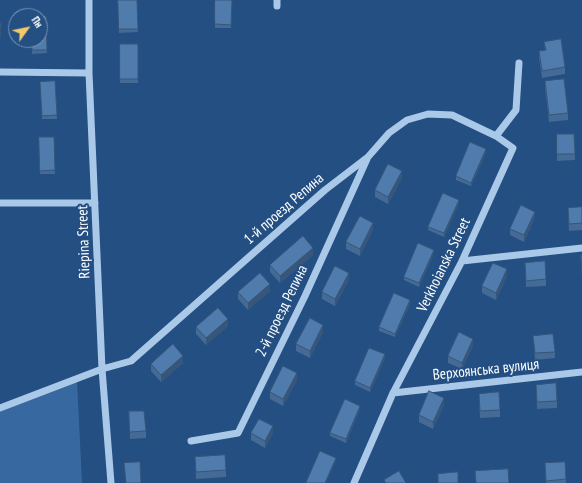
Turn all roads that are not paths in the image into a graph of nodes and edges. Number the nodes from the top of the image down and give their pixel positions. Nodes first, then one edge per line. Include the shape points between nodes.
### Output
1 (89, 0) edge
2 (519, 63) dead end
3 (0, 72) edge
4 (89, 73) junction
5 (496, 136) junction
6 (368, 157) junction
7 (0, 203) edge
8 (95, 203) junction
9 (582, 248) edge
10 (462, 261) junction
11 (102, 369) junction
12 (582, 372) edge
13 (393, 393) junction
14 (0, 408) edge
15 (192, 441) dead end
16 (111, 483) edge
17 (354, 483) edge

1 - 4 street, Riepina Street
2 - 5 street via 516,110
3 - 4 street
4 - 8 street, Riepina Street
5 - 6 street, 1-й проезд Репина via 452,114 428,114 407,120 389,133
5 - 10 street, Verkhoianska Street via 513,148
6 - 11 street, 1-й проезд Репина via 324,190 131,361
6 - 15 street, 2-й проезд Репина via 305,296 238,433
7 - 8 street
8 - 11 street, Riepina Street
9 - 10 street
10 - 13 street, Verkhoianska Street
11 - 14 street, 1-й проезд Репина
11 - 16 street, Riepina Street
12 - 13 street, Верхоянська вулиця
13 - 17 street, Verkhoianska Street

